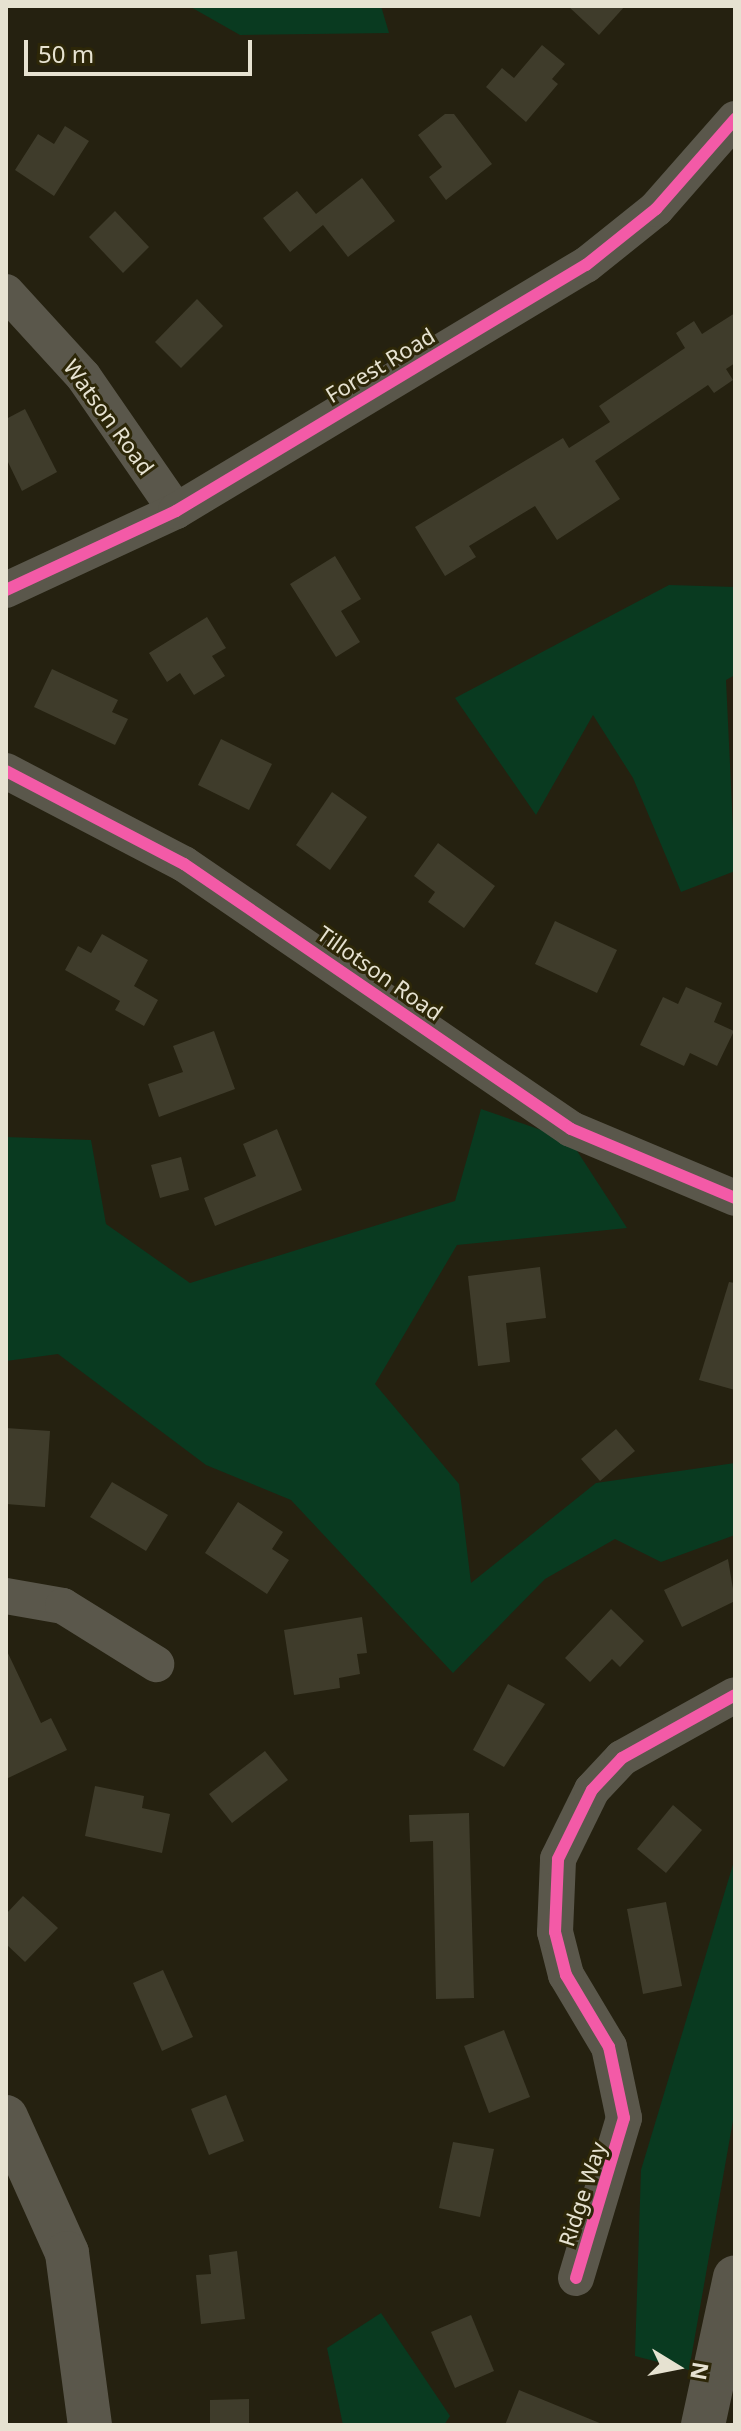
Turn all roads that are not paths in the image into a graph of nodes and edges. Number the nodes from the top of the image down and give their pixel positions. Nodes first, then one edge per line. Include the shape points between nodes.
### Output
1 (735, 119) edge
2 (6, 292) edge
3 (176, 511) junction
4 (6, 590) edge
5 (6, 771) edge
6 (735, 1198) edge
7 (6, 1596) edge
8 (156, 1664) dead end
9 (735, 1695) edge
10 (6, 2117) edge
11 (735, 2277) edge
12 (576, 2278) dead end
13 (90, 2425) edge
14 (703, 2425) edge

1 - 3 street, Forest Road via 656,209 586,265
2 - 3 street, Watson Road via 83,376
3 - 4 street, Forest Road
5 - 6 street, Tillotson Road via 184,864 571,1129
7 - 8 street via 63,1606
9 - 12 street, Ridge Way via 622,1758 592,1790 558,1859 555,1932 566,1975 609,2047 624,2118
10 - 13 street via 67,2253
11 - 14 street

